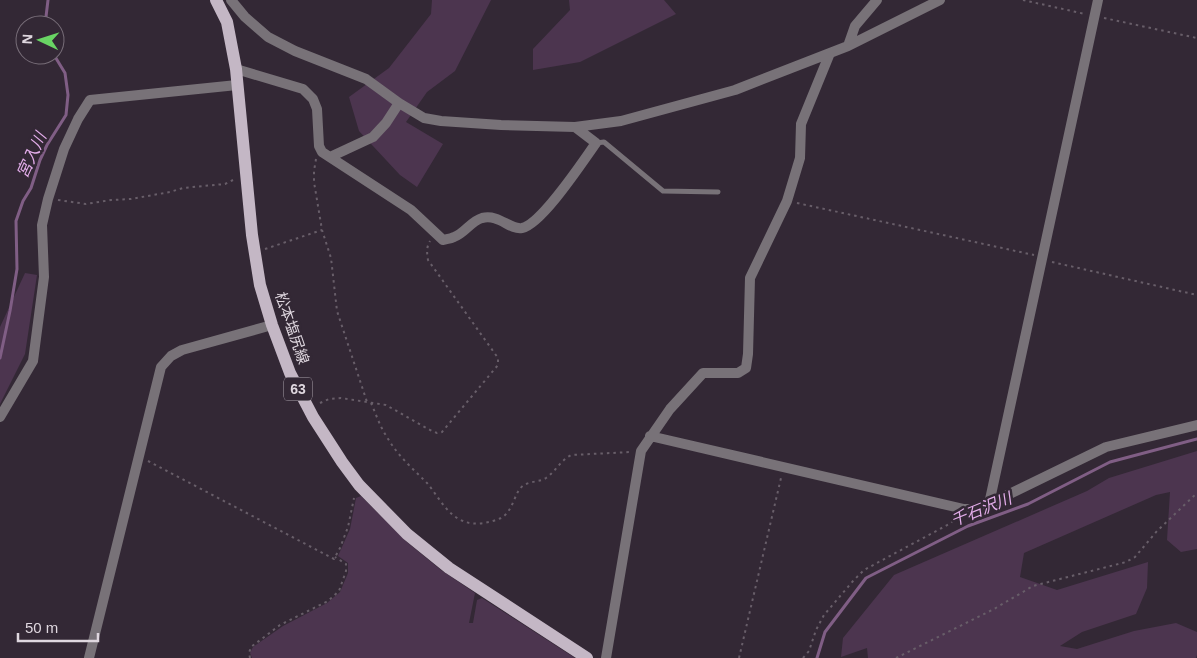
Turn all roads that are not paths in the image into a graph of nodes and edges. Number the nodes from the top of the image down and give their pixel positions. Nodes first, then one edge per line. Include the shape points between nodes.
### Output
1 (216, 0) edge
2 (231, 0) edge
3 (877, 0) edge
4 (940, 0) edge
5 (1098, 0) edge
6 (848, 46) junction
7 (830, 53) junction
8 (236, 70) junction
9 (237, 85) junction
10 (399, 104) junction
11 (575, 127) junction
12 (596, 142) junction
13 (326, 154) junction
14 (718, 192) dead end
15 (272, 325) junction
16 (0, 417) edge
17 (1197, 425) edge
18 (650, 436) junction
19 (989, 504) junction
20 (90, 658) edge
21 (587, 658) edge
22 (606, 658) edge

1 - 8 main road, 松本塩尻線 / 63 via 227,22
2 - 10 street via 268,37 366,79
3 - 6 street via 855,26
4 - 6 street
5 - 19 street
6 - 7 street
7 - 11 street via 735,90 621,121
7 - 18 street via 801,124 800,158 787,201 750,278 746,368 738,372 703,373 670,408
8 - 9 main road, 松本塩尻線 / 63
8 - 13 street via 303,89 317,109 319,146
9 - 15 main road, 松本塩尻線 / 63 via 255,253
9 - 16 street via 90,100 64,149 42,225 44,277 33,360
10 - 11 street via 424,118 441,121
10 - 13 street via 373,137
11 - 12 street
12 - 13 street via 542,214 526,226 513,227 487,217 479,219 455,237 442,240 411,210
12 - 14 lane via 604,142 663,191
15 - 20 street via 182,350 161,367
15 - 21 main road, 松本塩尻線 / 63 via 290,373 313,417 359,485 407,534 449,568
17 - 19 street via 1106,447
18 - 19 street via 964,509
18 - 22 street via 641,451

